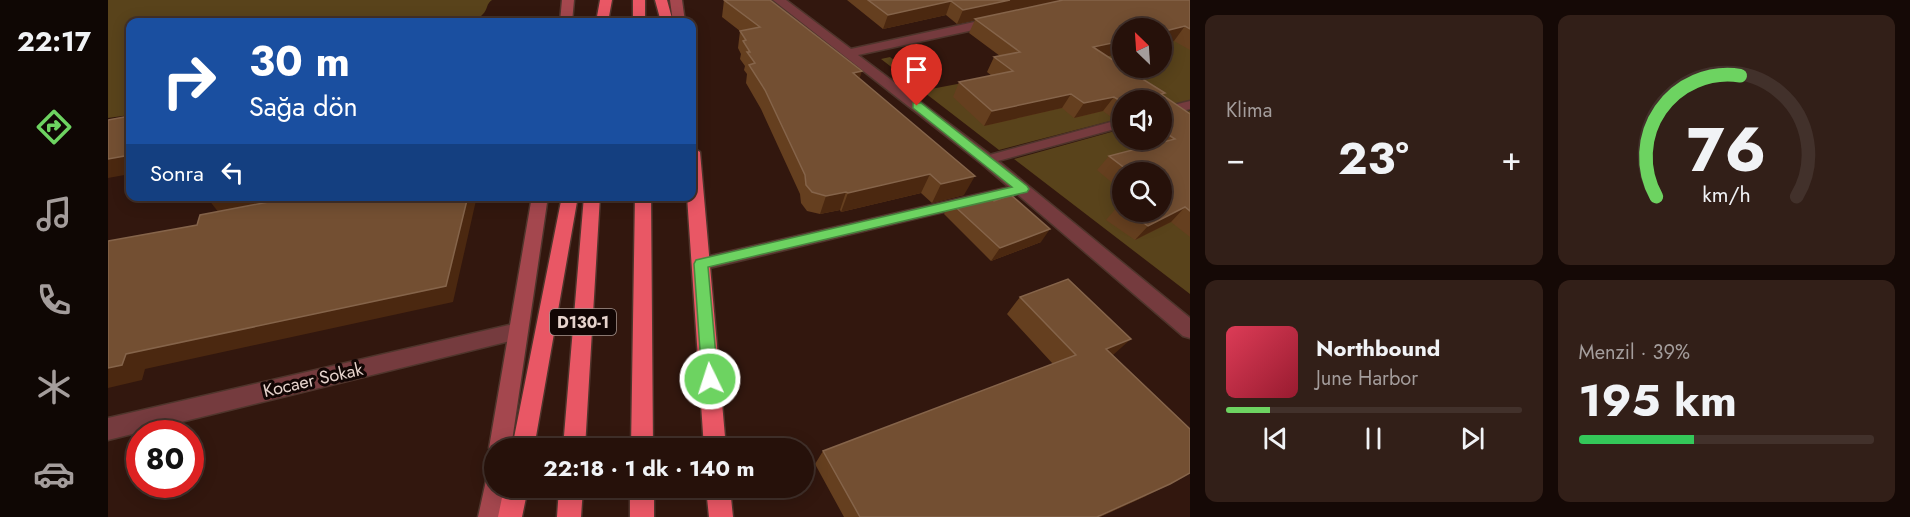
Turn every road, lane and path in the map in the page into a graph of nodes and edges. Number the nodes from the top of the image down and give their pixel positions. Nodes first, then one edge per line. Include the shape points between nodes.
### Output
1 (568, 0) edge
2 (607, 0) edge
3 (639, 0) edge
4 (661, 0) edge
5 (676, 0) edge
6 (778, 0) edge
7 (566, 18) edge
8 (605, 18) edge
9 (639, 18) edge
10 (666, 18) edge
11 (678, 18) edge
12 (1013, 18) edge
13 (849, 53) junction
14 (1190, 105) edge
15 (1172, 109) edge
16 (1112, 126) edge
17 (987, 160) junction
18 (1022, 189) junction
19 (539, 201) edge
20 (569, 201) edge
21 (592, 201) edge
22 (643, 201) edge
23 (696, 201) edge
24 (700, 264) junction
25 (1190, 330) edge
26 (518, 331) junction
27 (108, 429) edge
28 (502, 438) edge
29 (525, 438) edge
30 (575, 438) edge
31 (642, 438) edge
32 (714, 438) edge
33 (493, 498) edge
34 (514, 498) edge
35 (570, 498) edge
36 (642, 498) edge
37 (719, 498) edge
38 (490, 517) edge
39 (510, 517) edge
40 (569, 517) edge
41 (642, 517) edge
42 (721, 517) edge

1 - 7 street
2 - 8 highway
3 - 9 highway
4 - 10 highway
5 - 11 street
6 - 13 street
12 - 13 street
13 - 17 street
14 - 15 lane
16 - 17 lane
17 - 18 street
18 - 24 lane
18 - 25 street
19 - 26 street
20 - 29 highway
21 - 30 highway, D130-1
22 - 31 highway
23 - 24 highway
24 - 32 highway
26 - 27 street, Kocaer Sokak
26 - 28 street
33 - 38 street
34 - 39 highway
35 - 40 highway
36 - 41 highway
37 - 42 highway

